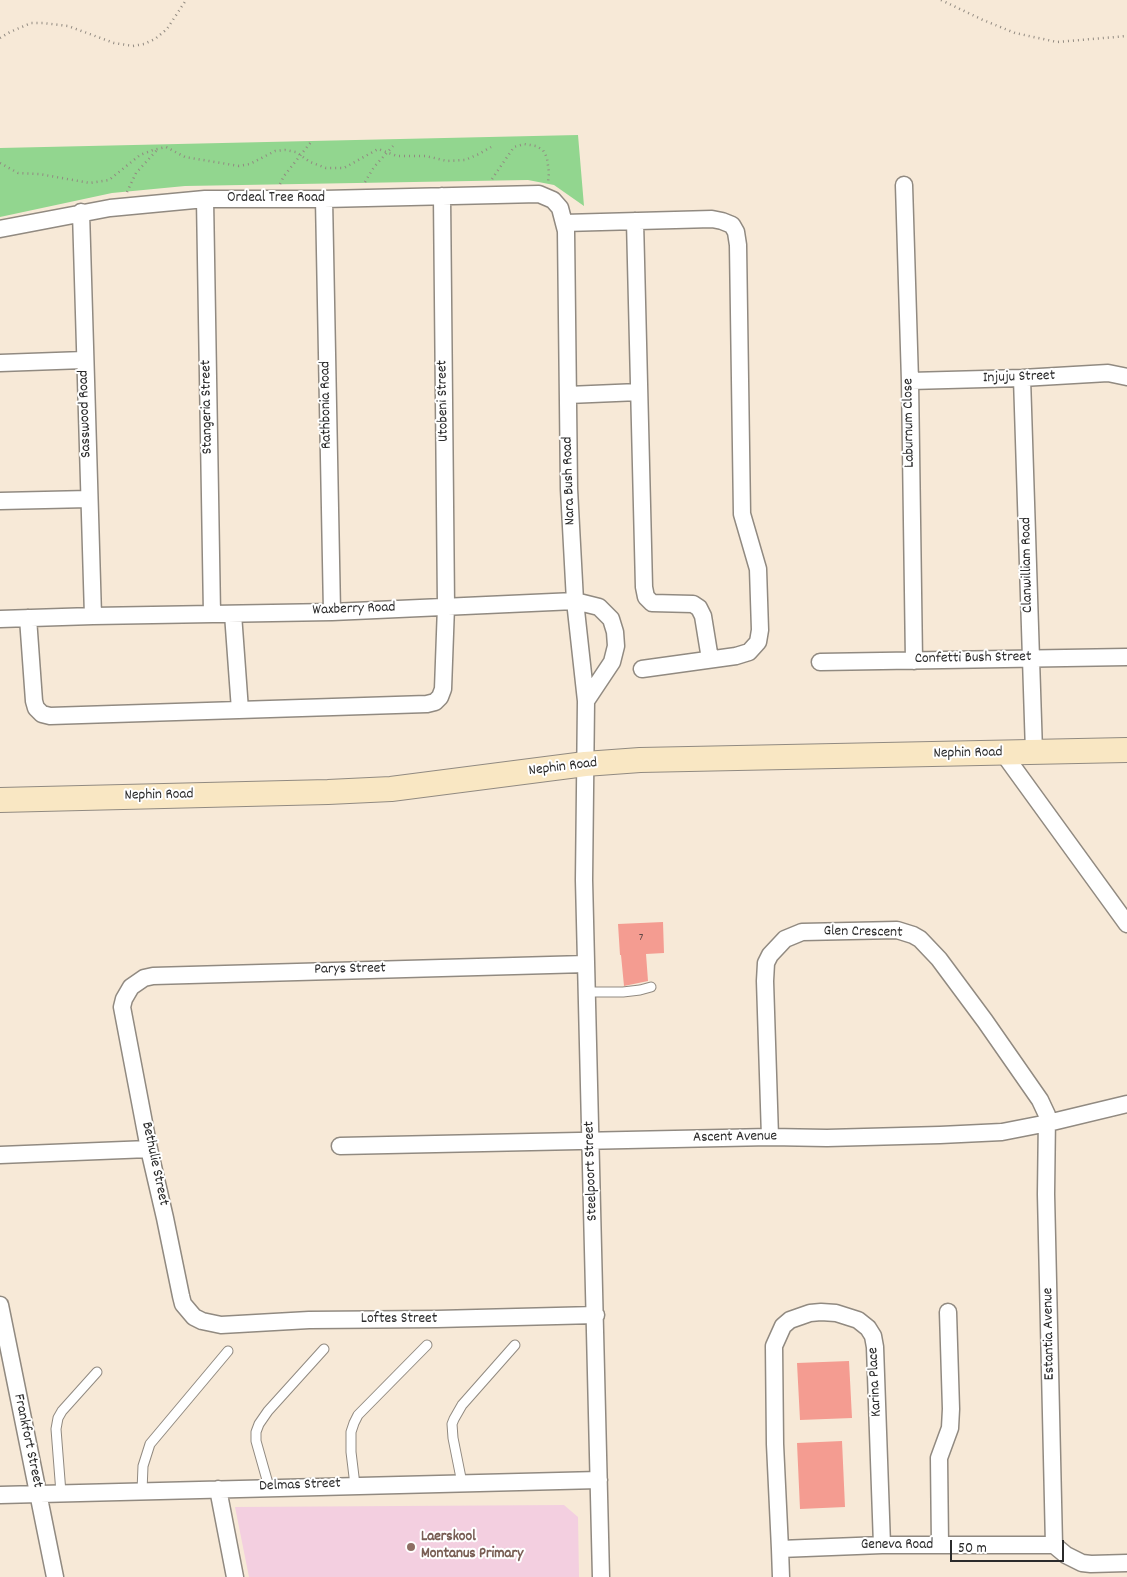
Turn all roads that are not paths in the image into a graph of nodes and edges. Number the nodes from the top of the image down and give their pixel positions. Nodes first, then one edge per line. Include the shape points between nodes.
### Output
1 (904, 185) dead end
2 (442, 196) junction
3 (550, 198) joint
4 (205, 199) junction
5 (324, 199) junction
6 (82, 212) junction
7 (635, 221) junction
8 (564, 223) junction
9 (0, 229) edge
10 (84, 360) junction
11 (0, 363) edge
12 (1127, 377) edge
13 (1022, 378) junction
14 (910, 380) junction
15 (639, 392) junction
16 (568, 395) junction
17 (89, 498) junction
18 (0, 501) edge
19 (575, 601) junction
20 (446, 606) junction
21 (332, 612) junction
22 (212, 614) junction
23 (233, 614) junction
24 (93, 616) junction
25 (28, 618) junction
26 (0, 620) edge
27 (1127, 657) edge
28 (1030, 658) junction
29 (710, 659) junction
30 (914, 661) junction
31 (820, 662) dead end
32 (642, 669) dead end
33 (586, 702) junction
34 (240, 710) junction
35 (1127, 750) edge
36 (1034, 752) junction
37 (1003, 753) junction
38 (585, 764) junction
39 (0, 800) edge
40 (1127, 924) edge
41 (586, 964) junction
42 (651, 987) dead end
43 (587, 992) junction
44 (124, 999) joint
45 (1127, 1104) edge
46 (1048, 1123) junction
47 (770, 1136) junction
48 (591, 1140) junction
49 (340, 1146) dead end
50 (149, 1149) junction
51 (0, 1155) edge
52 (0, 1305) edge
53 (948, 1312) dead end
54 (596, 1316) junction
55 (202, 1321) joint
56 (427, 1345) dead end
57 (515, 1345) dead end
58 (324, 1349) dead end
59 (228, 1351) dead end
60 (97, 1372) dead end
61 (599, 1480) junction
62 (462, 1483) junction
63 (355, 1485) junction
64 (269, 1487) junction
65 (218, 1489) junction
66 (142, 1491) junction
67 (61, 1493) junction
68 (38, 1494) junction
69 (0, 1495) edge
70 (882, 1545) junction
71 (940, 1545) junction
72 (1054, 1545) junction
73 (780, 1549) junction
74 (1127, 1564) edge
75 (56, 1577) edge
76 (235, 1577) edge
77 (601, 1577) edge
78 (781, 1577) edge

1 - 14 street, Laburnum Close
2 - 3 street, Ordeal Tree Road via 539,194
2 - 5 street, Ordeal Tree Road
2 - 20 street, Utobeni Street
3 - 8 street, Nara Bush Road via 560,208
4 - 5 street, Ordeal Tree Road
4 - 6 street, Ordeal Tree Road
4 - 22 street, Stangeria Street
5 - 21 street, Rathbonia Road
6 - 9 street, Ordeal Tree Road
6 - 10 street, Sasswood Road
7 - 8 street
7 - 15 street
7 - 29 street via 712,219 732,225 737,239 742,514 758,570 760,630 758,642 749,652
8 - 16 street, Nara Bush Road
10 - 11 street
10 - 17 street, Sasswood Road
12 - 13 street, Injuju Street via 1108,373
13 - 14 street, Injuju Street
13 - 28 street, Clanwilliam Road
14 - 30 street, Laburnum Close
15 - 16 street
15 - 29 street via 646,597 652,603 693,604 699,608 704,616
16 - 19 street, Nara Bush Road
17 - 18 street
17 - 24 street, Sasswood Road
19 - 20 street, Waxberry Road
19 - 33 street, Nara Bush Road
19 - 33 street, Waxberry Road via 598,607 611,619 616,632 612,662
20 - 21 street, Waxberry Road
20 - 34 street, Utobeni Street via 443,689 435,702
21 - 23 street, Waxberry Road
22 - 23 street, Waxberry Road
22 - 24 street, Waxberry Road
23 - 34 street
24 - 25 street, Waxberry Road
25 - 26 street, Waxberry Road
25 - 34 street via 34,701 42,714
27 - 28 street, Confetti Bush Street
28 - 30 street, Confetti Bush Street
28 - 36 street, Clanwilliam Road
29 - 32 street
30 - 31 street, Confetti Bush Street
33 - 38 street, Nara Bush Road
35 - 36 street, Nephin Road
36 - 37 street, Nephin Road
37 - 38 street, Nephin Road via 640,760
37 - 40 street
38 - 39 street, Nephin Road via 390,789
38 - 41 street, Steelpoort Street
41 - 43 street, Steelpoort Street
41 - 44 street, Parys Street via 153,976 137,982
42 - 43 lane via 623,992
43 - 48 street, Steelpoort Street
44 - 50 street, Bethulie Street via 123,1017
45 - 46 street, Ascent Avenue
46 - 47 street, Ascent Avenue via 1002,1132 940,1135
46 - 47 street, Glen Crescent via 1040,1100 939,959 920,939 897,930 802,932 778,945 766,963
46 - 72 street, Estantia Avenue via 1046,1194
47 - 48 street, Ascent Avenue
48 - 49 street, Ascent Avenue
48 - 54 street, Steelpoort Street
50 - 51 street
50 - 55 street, Bethulie Street via 183,1304
52 - 68 street, Frankfort Street
53 - 71 street via 951,1409 950,1428 939,1458
54 - 55 street, Loftes Street via 309,1320 221,1325
54 - 61 street, Steelpoort Street
56 - 63 lane via 358,1415 351,1432
57 - 62 lane via 462,1405 452,1424
58 - 64 lane via 259,1424 256,1441
59 - 66 lane via 150,1444 143,1466
60 - 67 lane via 58,1418
61 - 62 street, Delmas Street
61 - 77 street, Steelpoort Street
62 - 63 street, Delmas Street
63 - 64 street, Delmas Street
64 - 65 street, Delmas Street
65 - 66 street, Delmas Street
65 - 76 street
66 - 67 street, Delmas Street
67 - 68 street, Delmas Street
68 - 69 street, Delmas Street
68 - 75 street, Frankfort Street
70 - 71 street, Geneva Road
70 - 73 street, Geneva Road
70 - 73 street, Karina Place via 873,1336 858,1320 821,1312 790,1320 783,1326 774,1346
71 - 72 street, Geneva Road
72 - 74 street via 1082,1563
73 - 78 street

